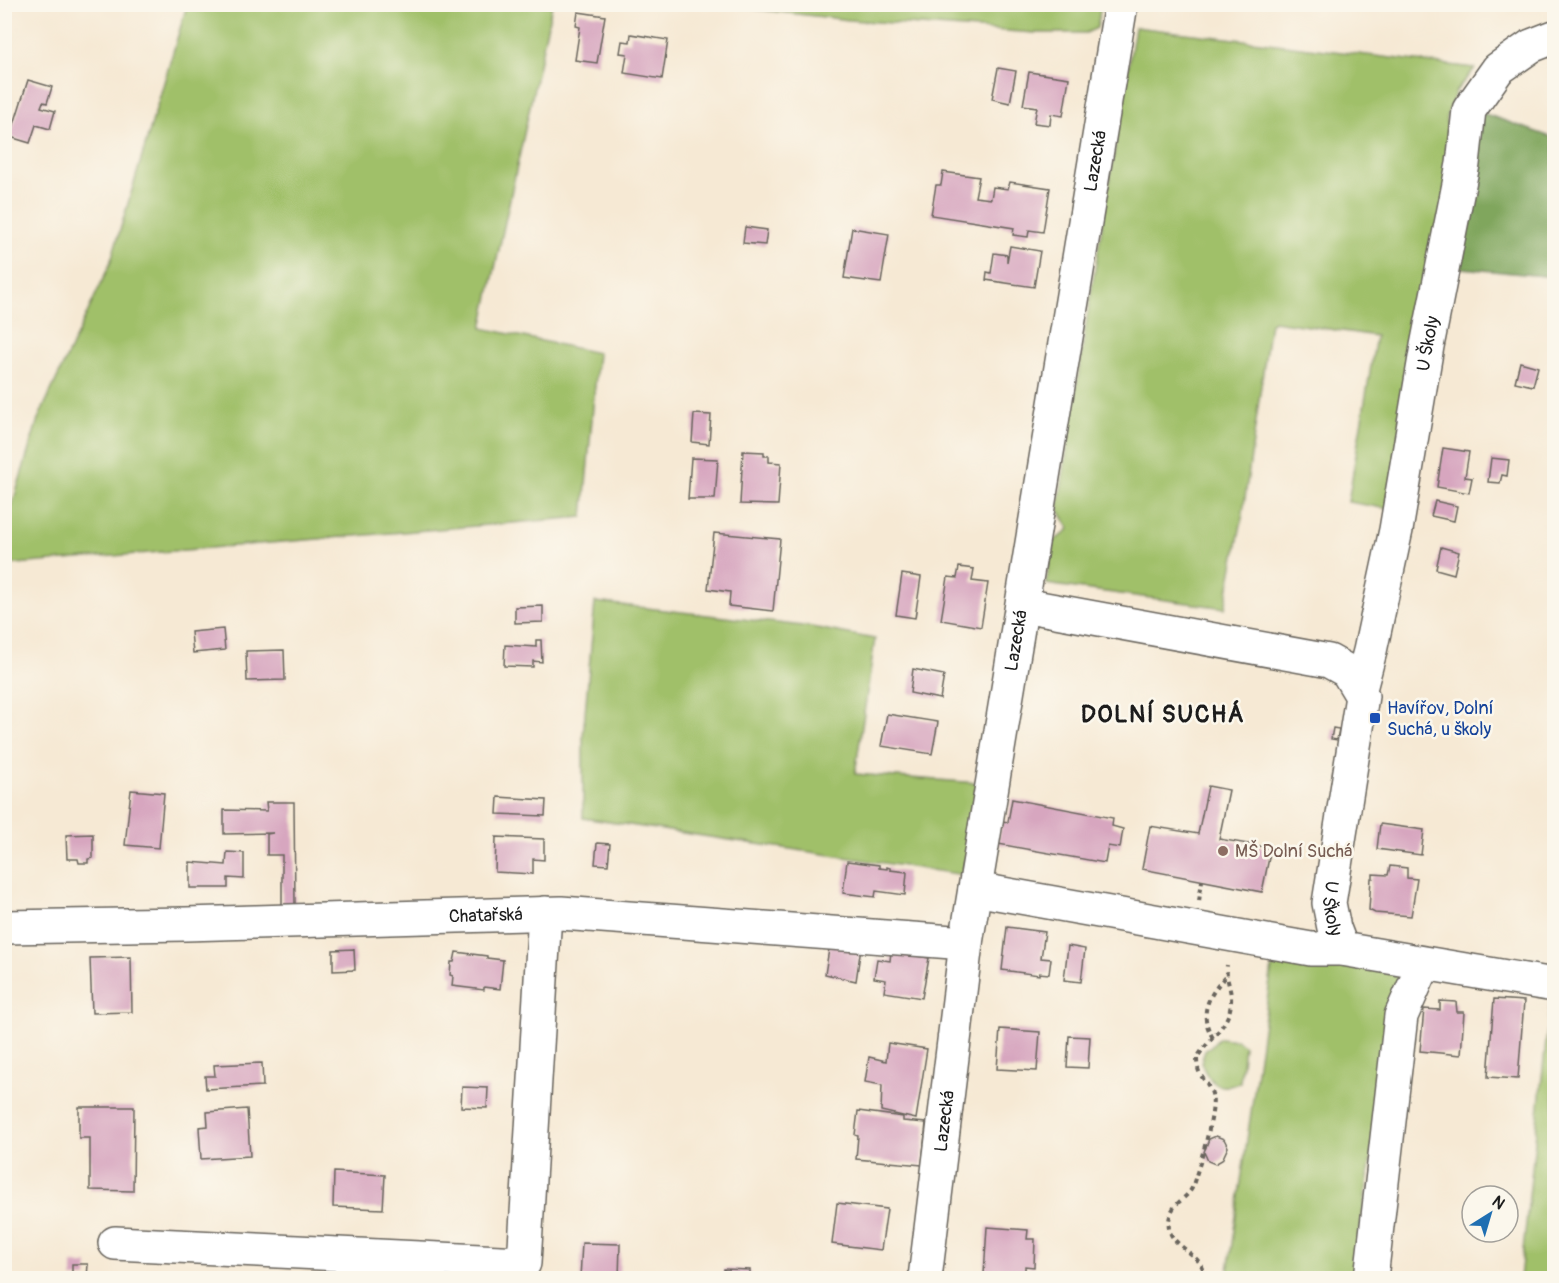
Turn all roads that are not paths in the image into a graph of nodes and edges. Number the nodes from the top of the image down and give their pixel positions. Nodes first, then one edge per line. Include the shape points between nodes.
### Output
1 (1121, 4) edge
2 (1554, 37) edge
3 (1023, 605) junction
4 (1360, 689) junction
5 (975, 889) junction
6 (545, 913) junction
7 (4, 927) edge
8 (966, 943) junction
9 (1342, 949) junction
10 (1424, 964) junction
11 (1554, 986) edge
12 (116, 1243) dead end
13 (524, 1271) edge
14 (925, 1278) edge
15 (1371, 1278) edge

1 - 3 street, Lazecká
2 - 4 street, U Školy via 1531,46 1498,69 1469,110 1463,164 1396,530
3 - 4 street via 1329,661 1347,671
3 - 5 street, Lazecká
4 - 9 street, U Školy via 1329,903
5 - 8 street, Lazecká
5 - 9 street via 1311,949
6 - 7 street, Chatařská
6 - 8 street, Chatařská
6 - 13 street
8 - 14 street, Lazecká
9 - 10 street, U Školy
10 - 11 street, U Školy
10 - 15 street via 1401,1016
12 - 13 street

